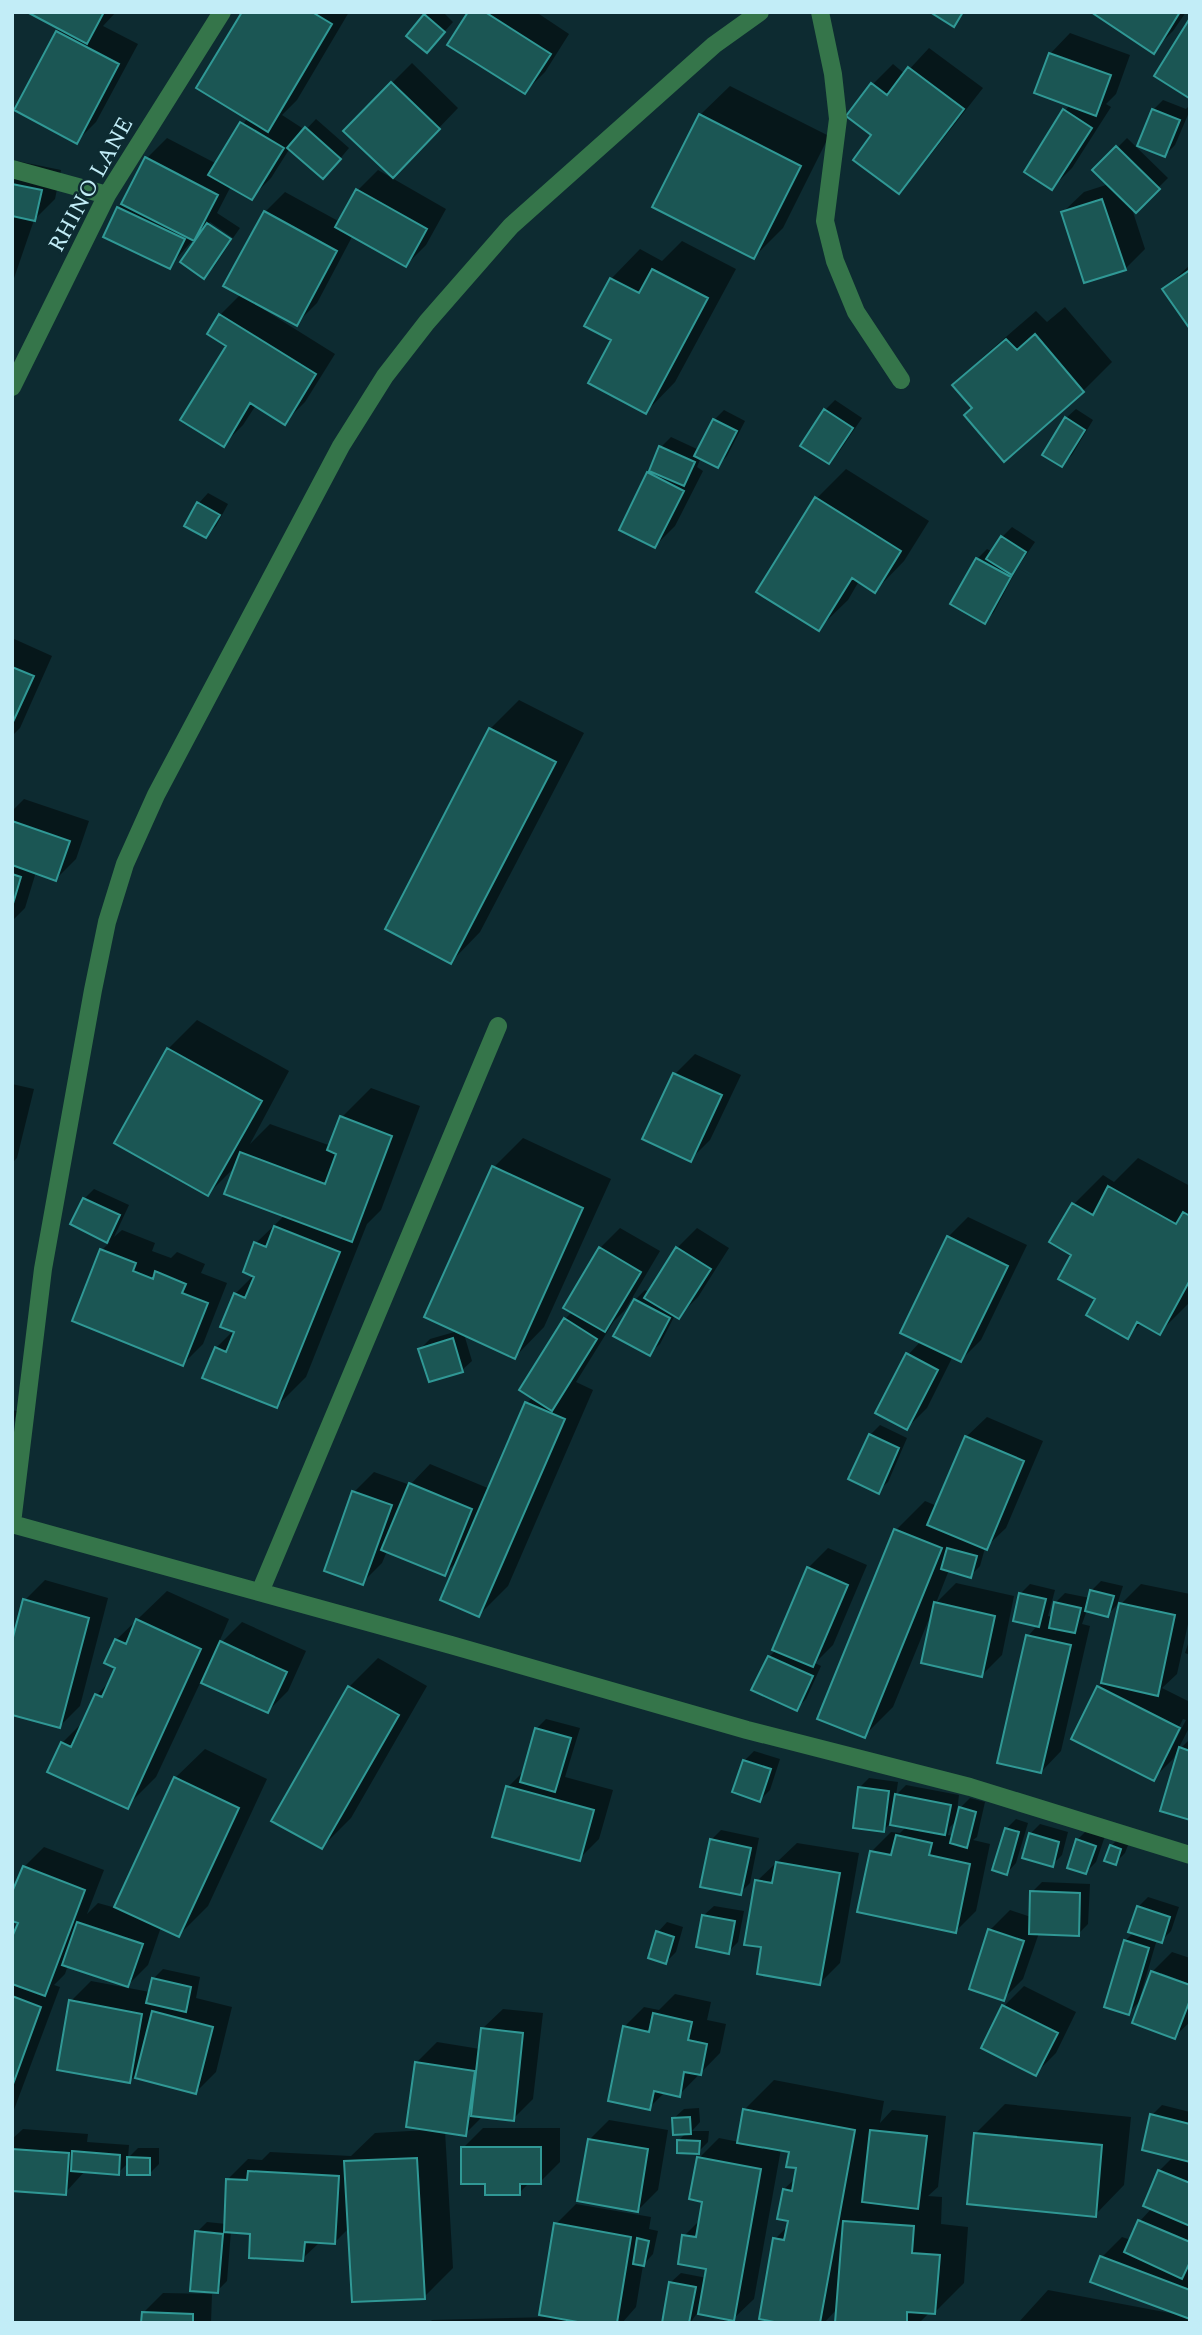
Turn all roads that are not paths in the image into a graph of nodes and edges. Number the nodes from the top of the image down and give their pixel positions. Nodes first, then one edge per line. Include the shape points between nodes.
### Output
1 (222, 12) edge
2 (760, 12) edge
3 (820, 12) edge
4 (12, 169) edge
5 (107, 195) junction
6 (901, 380) dead end
7 (12, 387) edge
8 (498, 1026) dead end
9 (12, 1524) edge
10 (260, 1592) junction
11 (1190, 1855) edge

1 - 5 street, RHINO LANE
2 - 9 street via 714,45 511,226 385,376 341,446 156,795 125,864 93,990 43,1269
3 - 6 street via 838,119 825,221 856,312
4 - 5 street
5 - 7 street, RHINO LANE
8 - 10 street
9 - 10 street
10 - 11 street via 747,1730 970,1787

